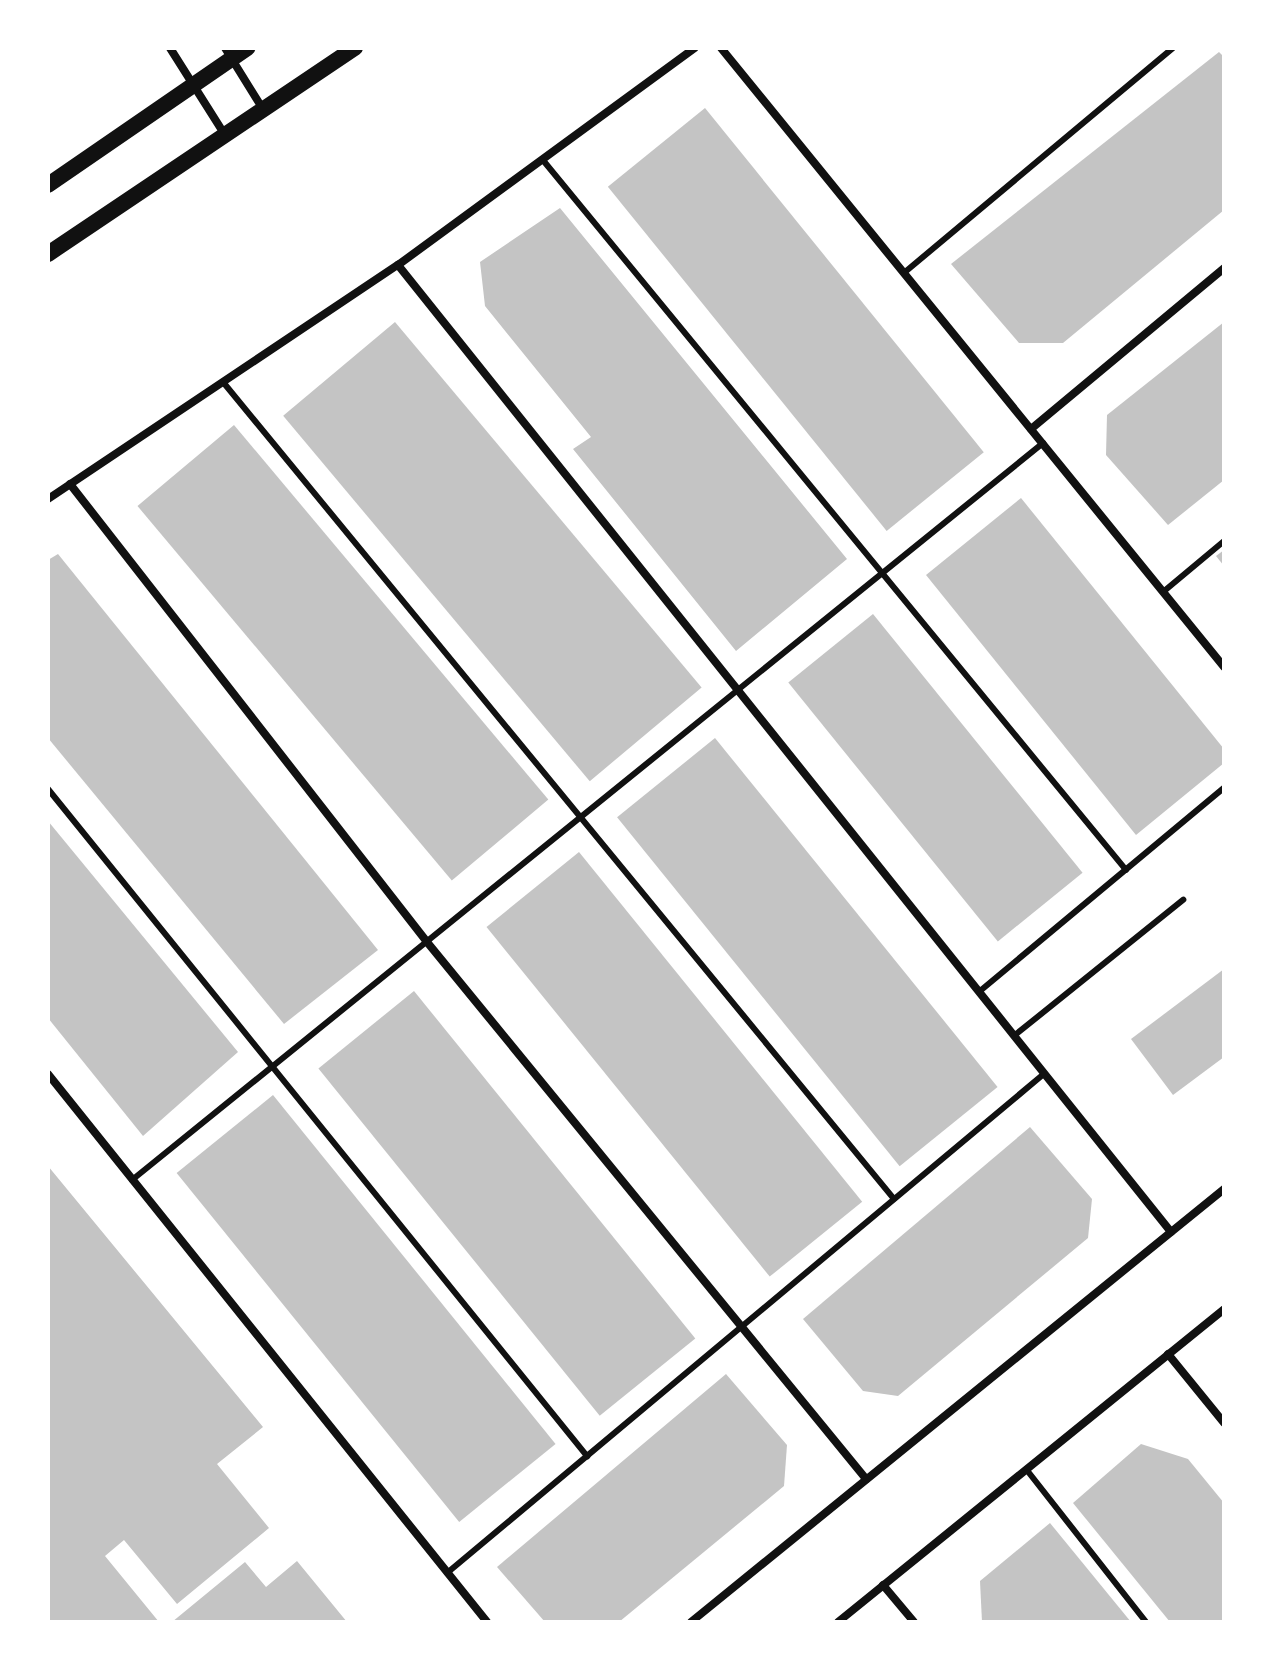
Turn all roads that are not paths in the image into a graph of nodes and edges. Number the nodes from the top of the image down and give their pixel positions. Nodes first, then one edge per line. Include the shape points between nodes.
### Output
1 (170, 48) edge
2 (247, 48) edge
3 (355, 48) edge
4 (695, 48) edge
5 (721, 48) edge
6 (1173, 48) edge
7 (229, 53) edge
8 (194, 84) junction
9 (264, 111) junction
10 (225, 135) junction
11 (542, 159) junction
12 (48, 185) edge
13 (48, 254) edge
14 (398, 265) junction
15 (1224, 268) edge
16 (905, 272) junction
17 (223, 382) junction
18 (1031, 429) junction
19 (1043, 443) junction
20 (70, 484) junction
21 (48, 499) edge
22 (1224, 541) edge
23 (885, 571) junction
24 (1163, 592) junction
25 (1224, 667) edge
26 (740, 689) junction
27 (1224, 788) edge
28 (48, 789) edge
29 (580, 818) junction
30 (1126, 870) junction
31 (1183, 900) dead end
32 (427, 942) junction
33 (980, 991) junction
34 (1015, 1035) junction
35 (275, 1065) junction
36 (1045, 1073) junction
37 (48, 1074) edge
38 (132, 1180) junction
39 (1224, 1189) edge
40 (894, 1199) junction
41 (1171, 1232) junction
42 (1224, 1309) edge
43 (742, 1326) junction
44 (1168, 1354) junction
45 (1224, 1423) edge
46 (587, 1456) junction
47 (1026, 1469) junction
48 (866, 1479) junction
49 (447, 1573) junction
50 (883, 1585) junction
51 (487, 1622) edge
52 (691, 1622) edge
53 (838, 1622) edge
54 (914, 1622) edge
55 (1146, 1622) edge

1 - 8 street
2 - 7 main road
3 - 9 main road
4 - 11 street
5 - 16 street
6 - 16 lane
7 - 8 main road
7 - 9 street
8 - 10 street
8 - 12 main road
9 - 10 main road
10 - 13 main road
11 - 14 street
11 - 23 lane
14 - 17 street
14 - 26 street
15 - 18 street
16 - 18 street
17 - 20 street
17 - 29 lane
18 - 19 street
19 - 23 lane
19 - 24 street
20 - 21 street
20 - 32 street
22 - 24 lane
23 - 26 lane
23 - 30 lane
24 - 25 street
26 - 29 lane
26 - 33 street
27 - 30 lane
28 - 35 lane
29 - 32 lane
29 - 40 lane
30 - 33 lane
31 - 34 lane
32 - 35 lane
32 - 43 street
33 - 34 street
34 - 36 street
35 - 38 lane
35 - 46 lane
36 - 40 lane
36 - 41 street
37 - 38 street
38 - 49 street
39 - 41 street
40 - 43 lane
41 - 48 street
42 - 44 street
43 - 46 lane
43 - 48 street
44 - 45 street
44 - 47 street
46 - 49 lane
47 - 50 street
47 - 55 lane
48 - 52 street
49 - 51 street
50 - 53 street
50 - 54 street

